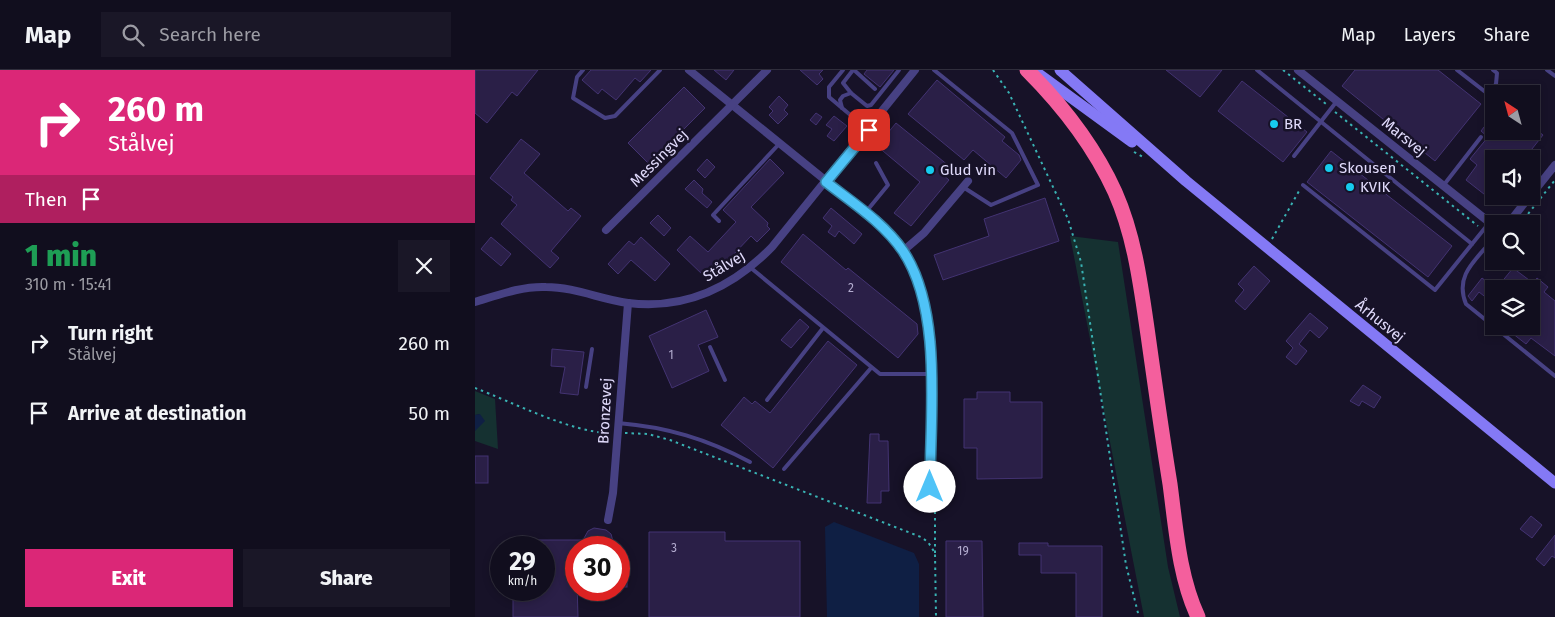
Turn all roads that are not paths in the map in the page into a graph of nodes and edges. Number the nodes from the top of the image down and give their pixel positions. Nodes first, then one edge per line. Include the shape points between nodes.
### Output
1 (583, 70) edge
2 (660, 70) edge
3 (689, 70) edge
4 (767, 70) edge
5 (843, 70) edge
6 (853, 70) edge
7 (899, 70) edge
8 (915, 70) edge
9 (921, 70) edge
10 (934, 70) edge
11 (1027, 70) edge
12 (1033, 70) edge
13 (1052, 70) edge
14 (1060, 70) edge
15 (1065, 70) edge
16 (1257, 70) edge
17 (1297, 70) edge
18 (1457, 70) edge
19 (1493, 70) edge
20 (1547, 70) edge
21 (1555, 76) edge
22 (908, 82) junction
23 (875, 89) dead end
24 (851, 93) junction
25 (1091, 96) junction
26 (1337, 102) junction
27 (732, 105) junction
28 (842, 108) junction
29 (1321, 122) junction
30 (869, 130) junction
31 (1481, 137) dead end
32 (779, 144) junction
33 (1294, 156) dead end
34 (876, 163) dead end
35 (1555, 165) edge
36 (826, 182) junction
37 (1186, 182) junction
38 (966, 184) joint
39 (1540, 184) edge
40 (1303, 185) road end
41 (1443, 186) junction
42 (1524, 205) edge
43 (865, 213) junction
44 (1515, 215) edge
45 (1485, 219) edge
46 (719, 221) dead end
47 (1485, 228) edge
48 (606, 230) dead end
49 (1472, 244) junction
50 (1485, 249) edge
51 (903, 251) junction
52 (751, 268) junction
53 (475, 302) edge
54 (628, 303) junction
55 (823, 328) junction
56 (710, 347) dead end
57 (591, 350) dead end
58 (871, 368) junction
59 (931, 374) junction
60 (1555, 376) edge
61 (725, 380) dead end
62 (586, 387) dead end
63 (767, 400) dead end
64 (618, 423) junction
65 (750, 462) dead end
66 (784, 469) dead end
67 (1554, 482) edge
68 (930, 487) road end
69 (608, 520) dead end
70 (1198, 617) edge

1 - 2 lane via 577,76 573,98 605,118 615,116
3 - 27 street
4 - 27 street, Messingvej
5 - 28 lane via 827,92
6 - 23 lane
6 - 24 lane via 843,82
7 - 24 lane via 871,105 867,106
8 - 22 street, Stålvej
9 - 22 street, Stålvej
10 - 38 lane via 1012,133 1038,185 991,205
11 - 70 highway via 1063,108 1088,143 1125,218 1142,297 1181,561
12 - 37 main road, Århusvej
13 - 25 main road
14 - 25 main road, Århusvej
15 - 25 main road
16 - 29 lane
17 - 26 street, Marsvej
18 - 19 lane via 1488,94 1496,84 1497,73
20 - 21 lane
22 - 30 street, Stålvej
24 - 28 lane via 840,100
25 - 37 main road, Århusvej
26 - 29 lane
26 - 41 street, Marsvej
27 - 32 street
27 - 48 street, Messingvej
28 - 30 lane
29 - 33 lane
29 - 49 lane
30 - 36 street, Stålvej
31 - 41 lane
32 - 36 street
32 - 46 lane via 713,215
34 - 43 lane via 888,185
35 - 39 street
36 - 43 street
36 - 52 street, Stålvej via 772,248
37 - 67 main road, Århusvej
38 - 51 street via 924,233
40 - 49 lane via 1435,290
41 - 45 street, Marsvej
42 - 44 street
43 - 51 street via 882,226
47 - 49 lane
50 - 60 lane via 1462,278 1461,292 1466,304
51 - 59 street via 917,277 924,301 931,336
52 - 54 street, Stålvej via 719,288 683,300 659,304
52 - 55 lane
53 - 54 street, Stålvej via 513,291 545,287
54 - 64 street, Bronzevej
55 - 58 lane
55 - 63 lane
56 - 61 lane
57 - 62 lane
58 - 59 lane via 880,374
58 - 66 lane
59 - 68 street
64 - 65 lane via 652,425 714,443
64 - 69 street, Bronzevej

